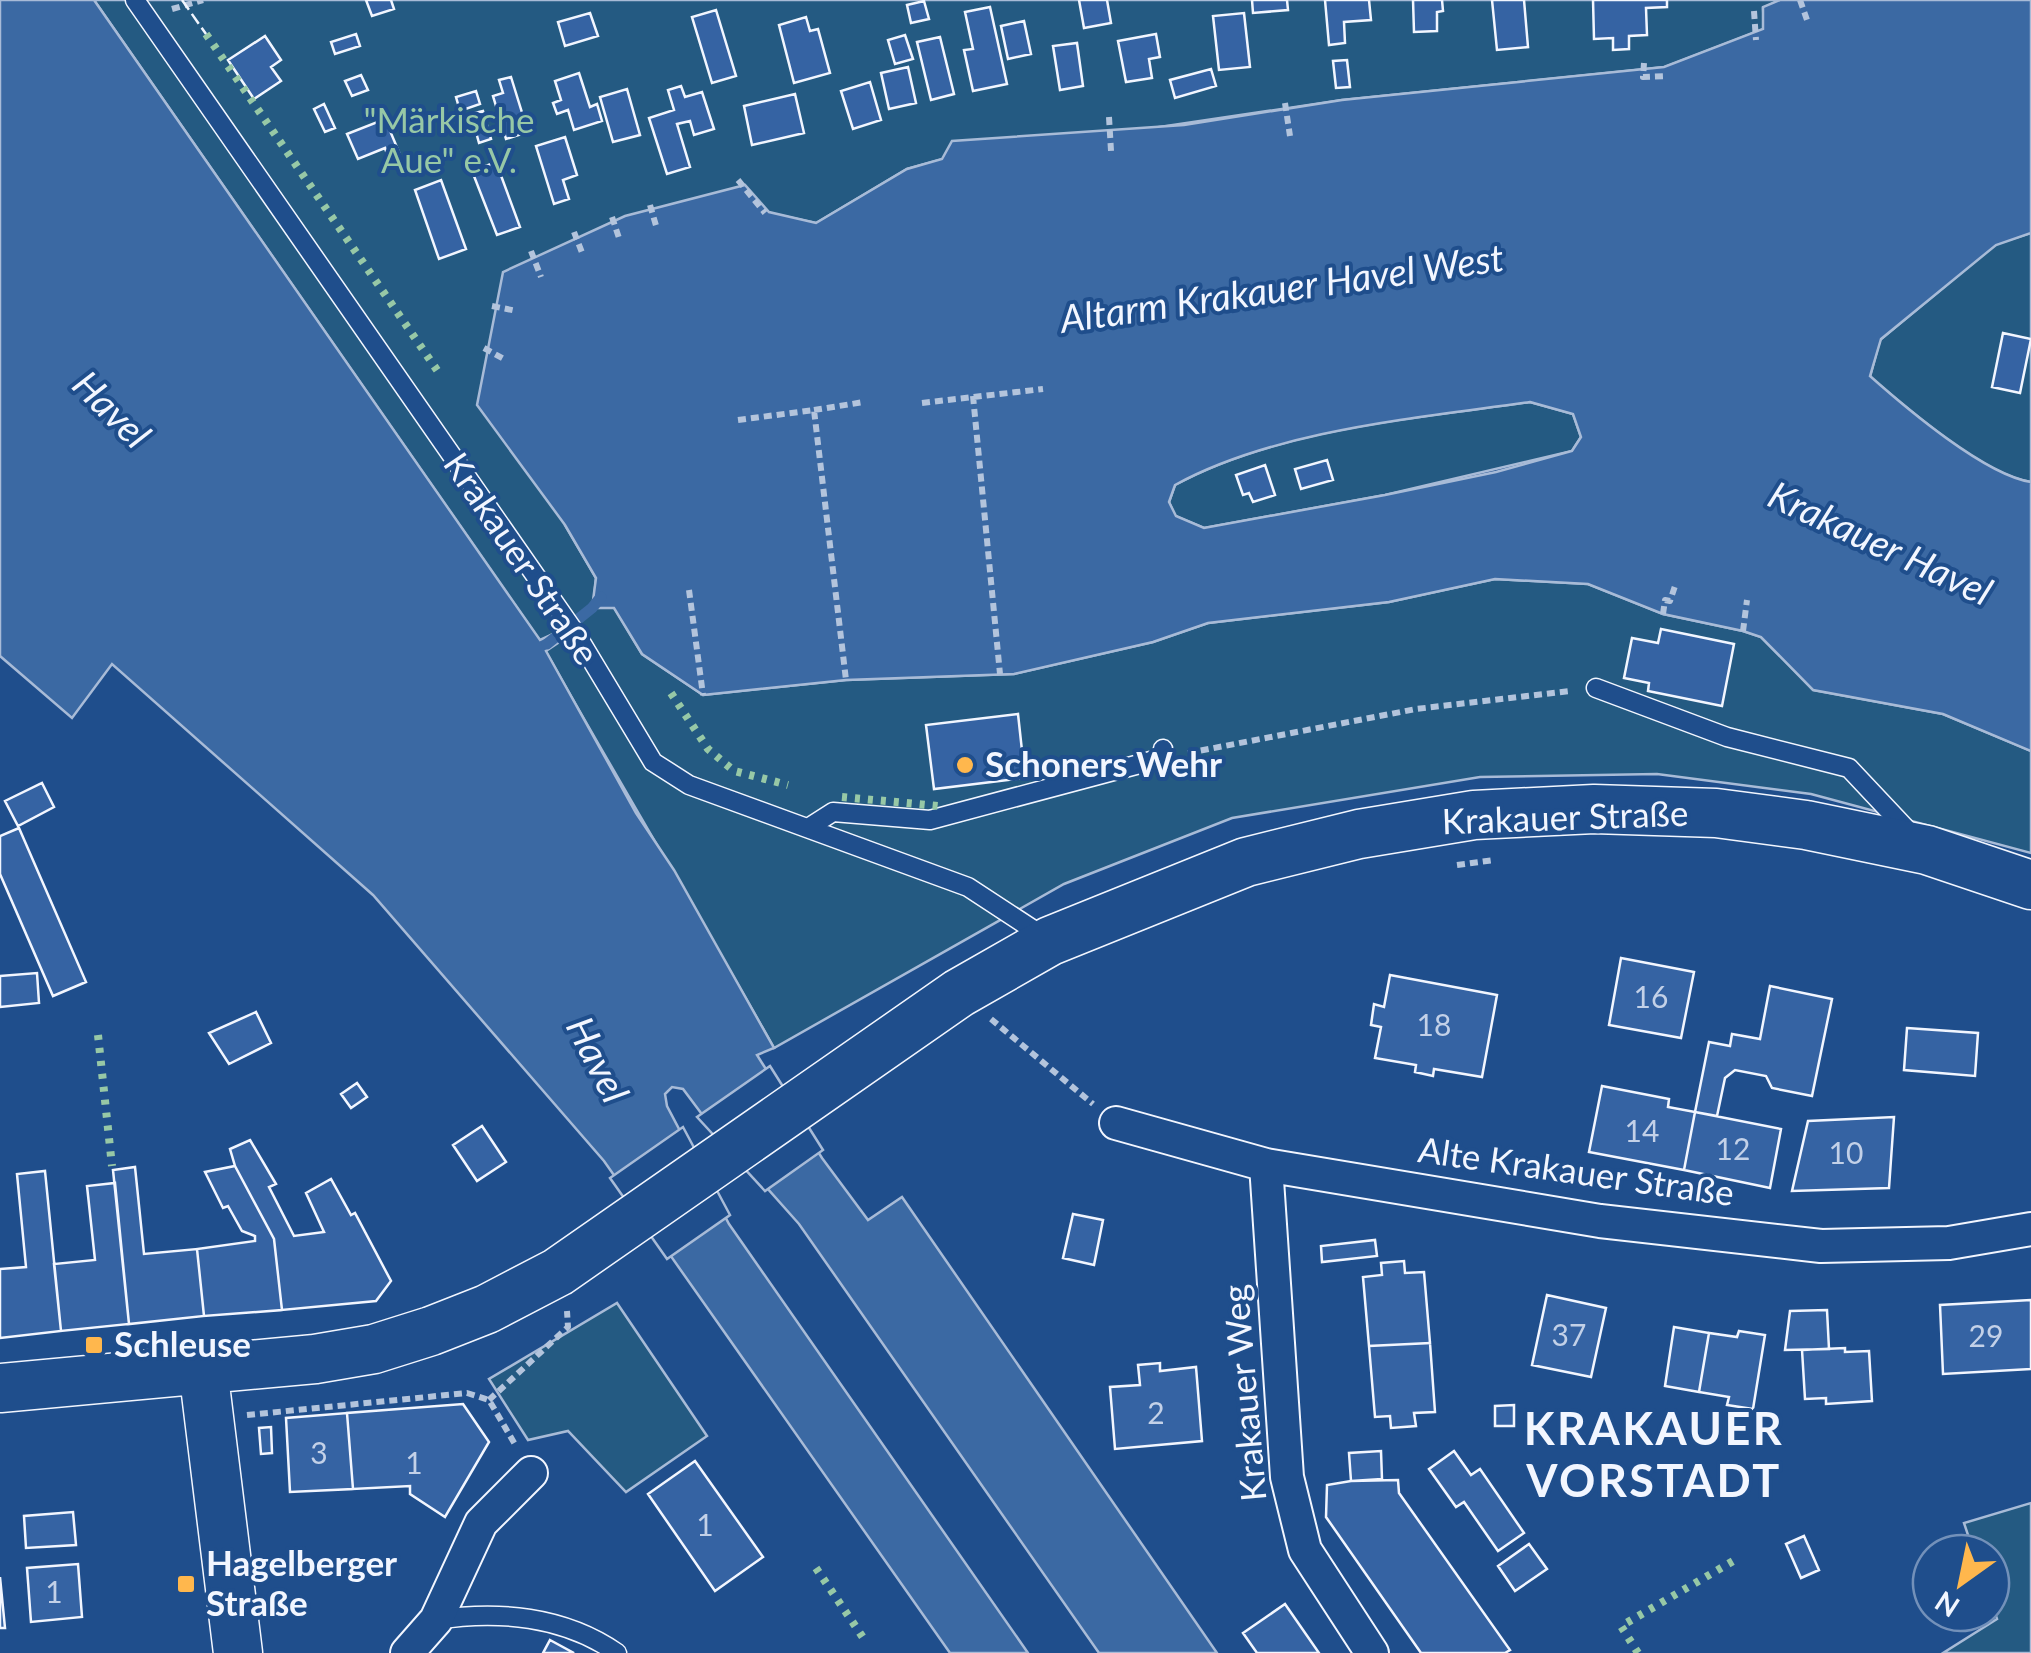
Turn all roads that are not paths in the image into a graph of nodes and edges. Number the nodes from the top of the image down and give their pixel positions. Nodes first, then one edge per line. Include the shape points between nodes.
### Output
1 (134, 0) edge
2 (1596, 688) road end
3 (1163, 753) road end
4 (808, 828) junction
5 (1927, 850) junction
6 (2031, 884) edge
7 (1050, 940) junction
8 (1116, 1123) road end
9 (1266, 1165) junction
10 (2031, 1229) edge
11 (202, 1369) junction
12 (0, 1388) edge
13 (532, 1473) road end
14 (436, 1620) junction
15 (238, 1653) edge
16 (407, 1653) edge
17 (616, 1653) edge
18 (1372, 1653) edge

1 - 4 lane, Krakauer Straße via 576,634 652,762 689,785
2 - 5 lane via 1727,737 1848,768
3 - 4 lane via 930,820 833,812
4 - 7 lane, Krakauer Straße via 968,888
5 - 6 main road, Krakauer Straße
5 - 7 main road, Krakauer Straße via 1716,813 1474,816 1359,834 1246,862
7 - 11 main road, Krakauer Straße via 976,1015 870,1054 558,1272 486,1309 374,1349
8 - 9 street, Alte Krakauer Straße
9 - 10 street, Alte Krakauer Straße via 1600,1221 1821,1246 1949,1243
9 - 18 street, Krakauer Weg via 1287,1477 1305,1550
11 - 12 main road, Krakauer Straße
11 - 15 main road
13 - 14 street via 482,1523
14 - 16 street
14 - 17 lane via 473,1614 545,1620

